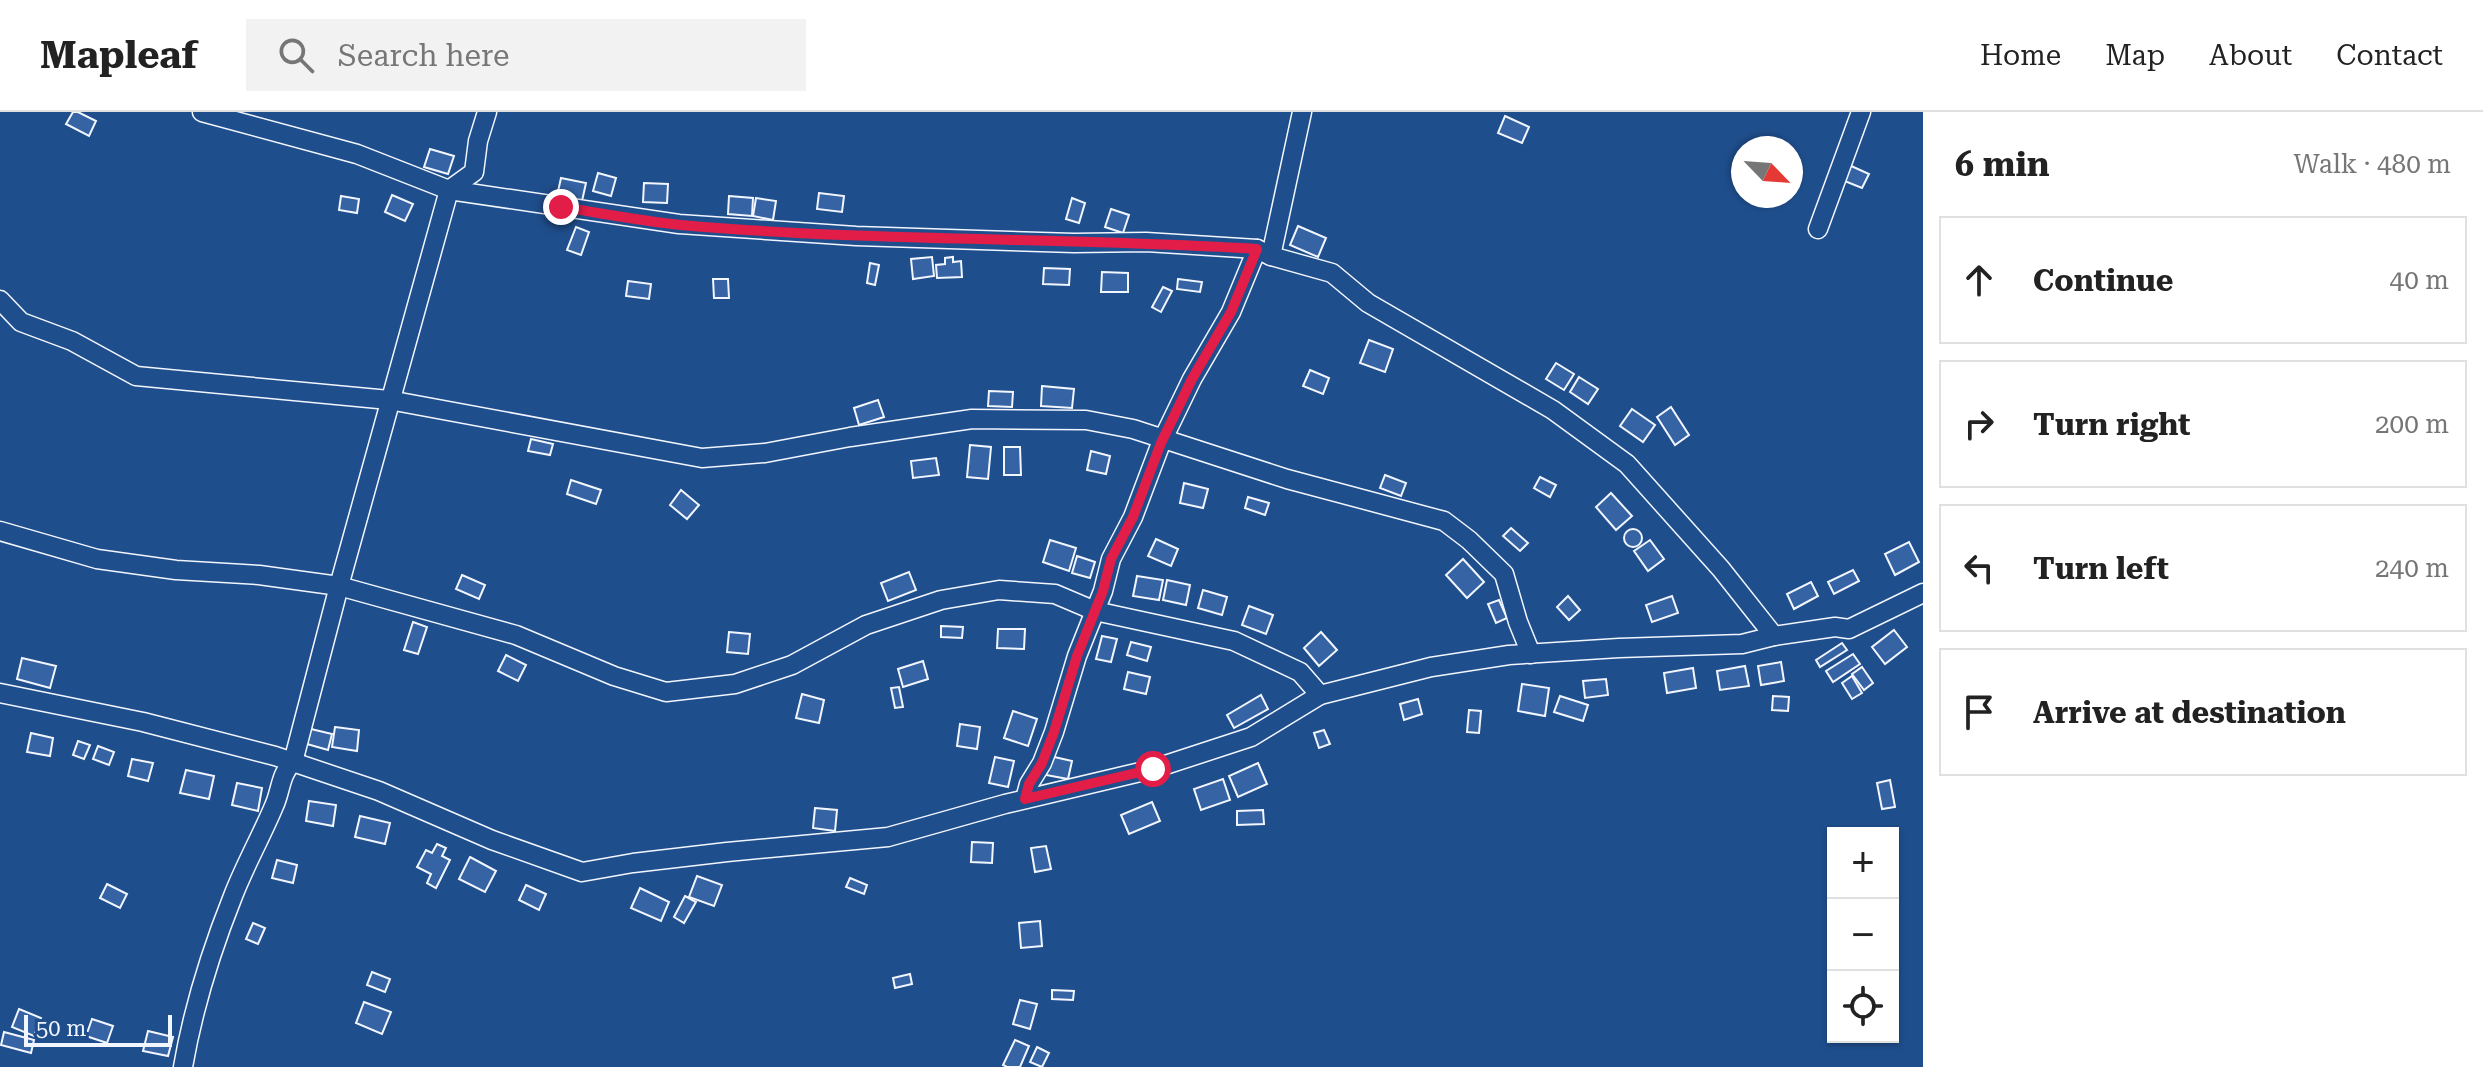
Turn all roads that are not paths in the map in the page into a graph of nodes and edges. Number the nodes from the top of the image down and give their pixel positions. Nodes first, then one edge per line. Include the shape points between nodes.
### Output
1 (202, 112) edge
2 (487, 112) edge
3 (1302, 112) edge
4 (1861, 112) edge
5 (449, 190) junction
6 (1818, 229) dead end
7 (1264, 252) junction
8 (0, 300) edge
9 (389, 400) junction
10 (1164, 440) junction
11 (0, 531) edge
12 (339, 586) junction
13 (1923, 593) edge
14 (1095, 611) junction
15 (1774, 636) junction
16 (1531, 654) junction
17 (0, 693) edge
18 (1320, 695) junction
19 (293, 762) junction
20 (1025, 799) junction
21 (183, 1067) edge

1 - 5 street via 357,154
2 - 5 street via 474,172
3 - 7 street
4 - 6 street
5 - 7 street via 679,224 856,236 1146,242
5 - 9 street
7 - 10 street
7 - 15 street via 1332,273 1368,303 1553,410 1627,464
8 - 9 street via 21,322 72,341 136,376
9 - 10 street via 702,458 765,453 972,419 1086,420
9 - 12 street
10 - 14 street via 1111,559
10 - 16 street via 1444,521 1504,574
11 - 12 street via 97,559
12 - 14 street via 516,635 666,692 735,684 792,665 866,625 941,600 999,590 1055,594
12 - 19 street
13 - 15 street via 1849,629
14 - 18 street via 1234,641 1300,672
14 - 20 street
15 - 16 street via 1742,644
16 - 18 street via 1431,667
17 - 19 street via 143,722
18 - 20 street via 1251,737 1153,769
19 - 20 street via 582,872 711,853 888,837
19 - 21 street via 231,900 197,999

